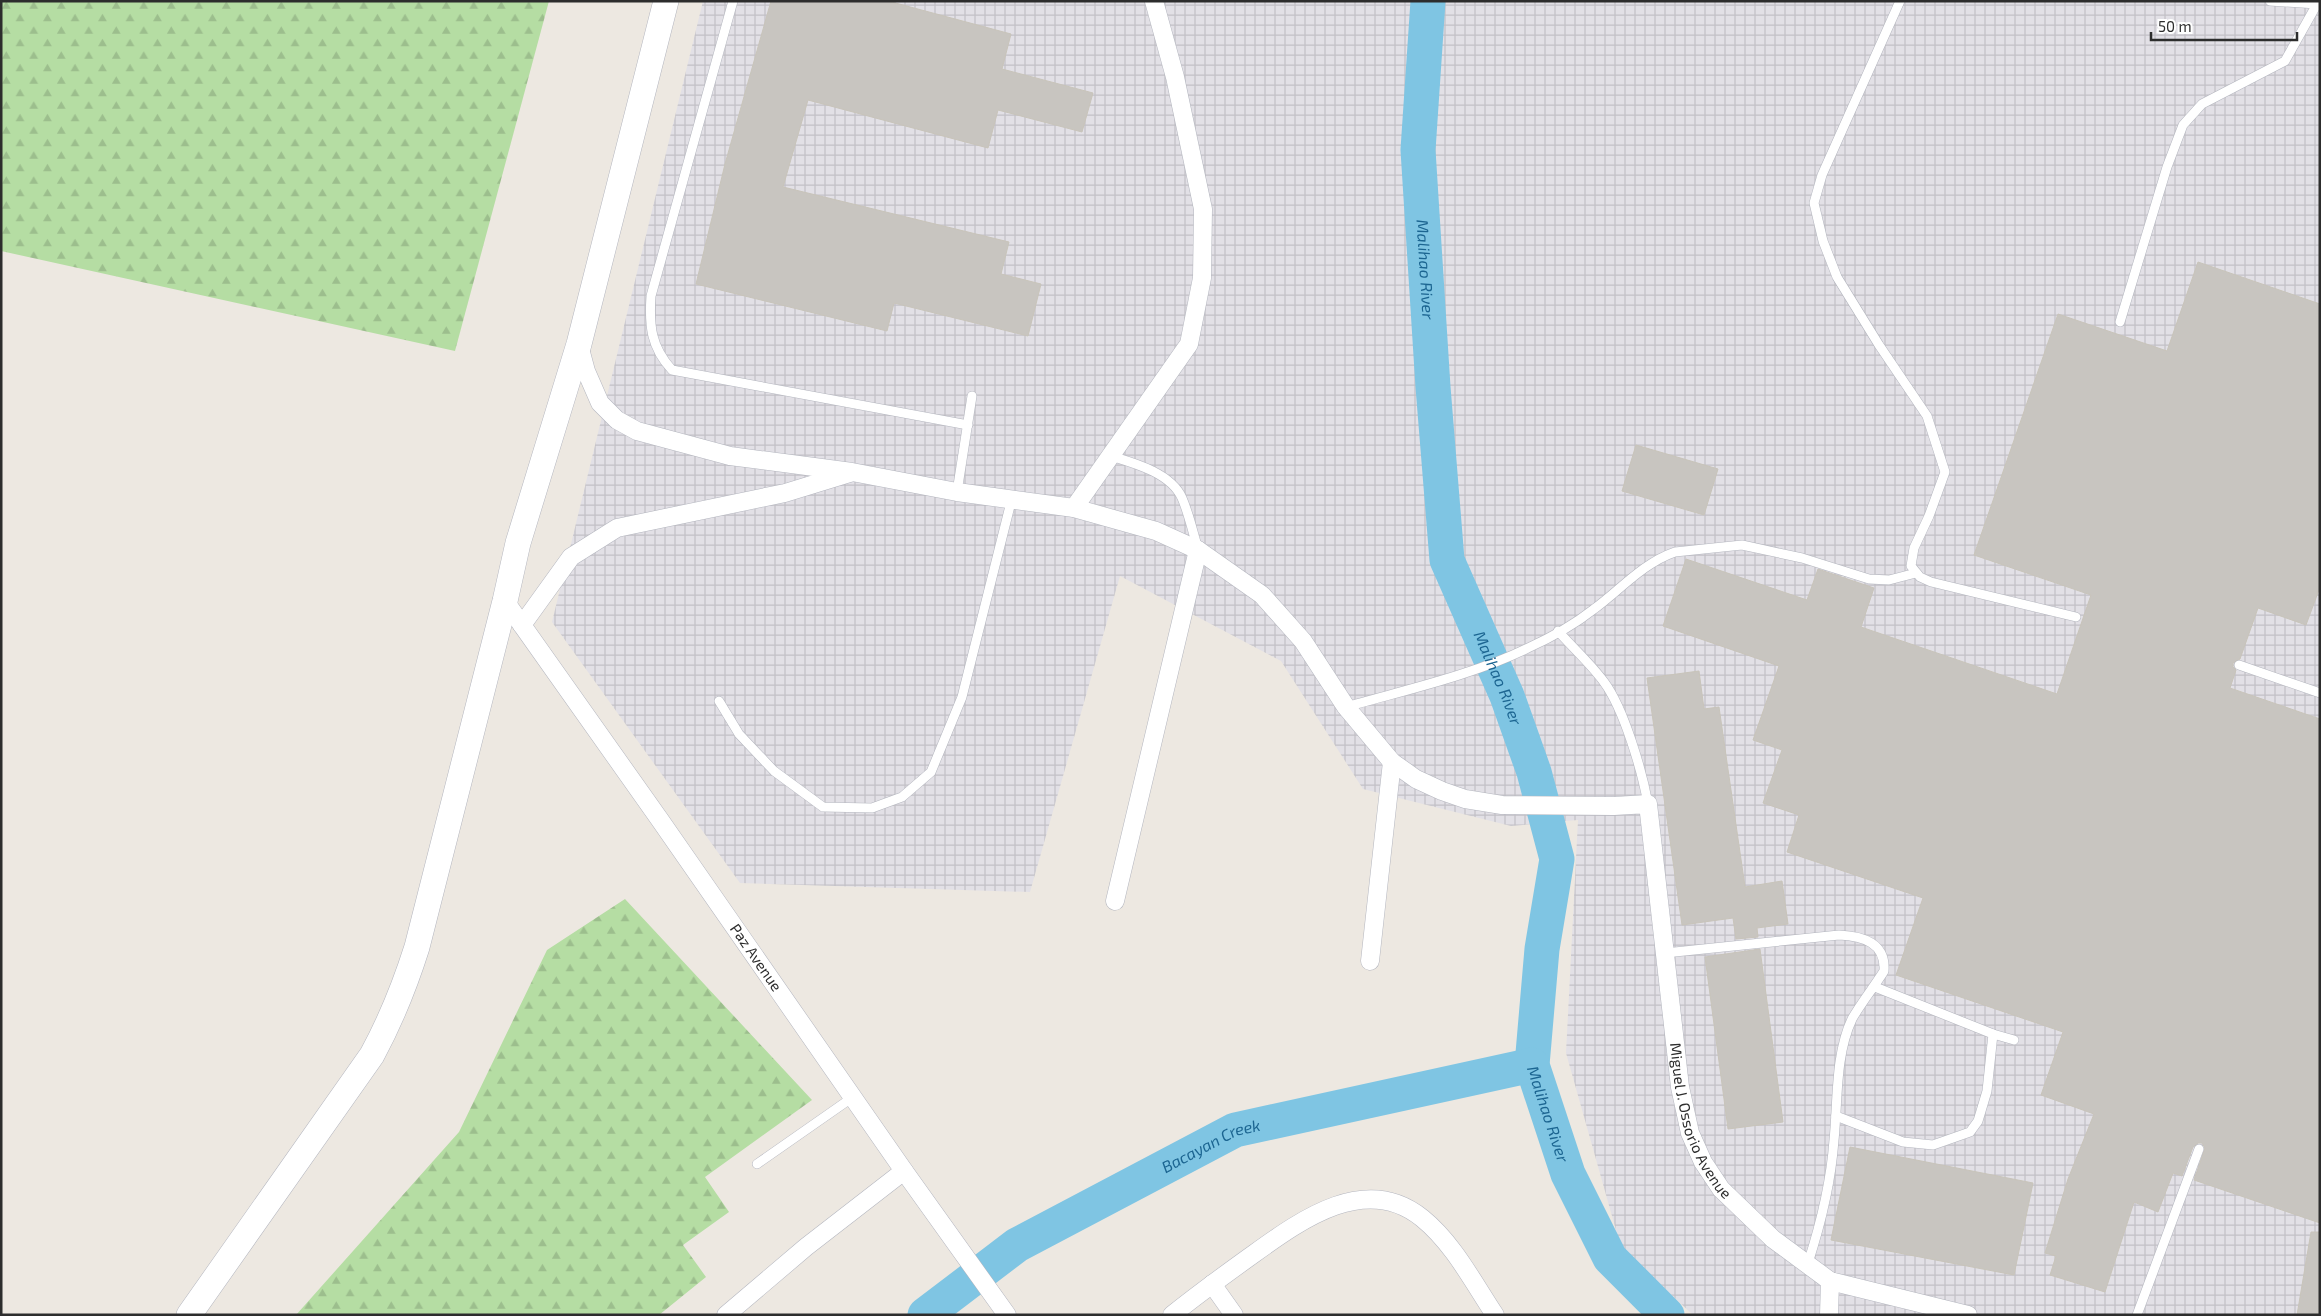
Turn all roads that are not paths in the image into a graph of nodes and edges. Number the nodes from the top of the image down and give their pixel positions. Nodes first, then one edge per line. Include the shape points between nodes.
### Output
1 (666, 1) edge
2 (733, 1) edge
3 (1154, 1) edge
4 (1900, 1) edge
5 (2270, 1) edge
6 (2318, 3) edge
7 (2120, 322) dead end
8 (579, 344) junction
9 (972, 396) dead end
10 (968, 425) junction
11 (1111, 456) junction
12 (852, 472) junction
13 (957, 492) junction
14 (1012, 498) junction
15 (1074, 508) junction
16 (1198, 550) junction
17 (1916, 573) junction
18 (505, 601) junction
19 (2076, 617) dead end
20 (522, 625) junction
21 (1558, 631) junction
22 (2239, 665) dead end
23 (2320, 694) edge
24 (719, 701) dead end
25 (1346, 707) junction
26 (1392, 762) junction
27 (1648, 804) junction
28 (1115, 901) dead end
29 (1665, 953) junction
30 (1370, 961) dead end
31 (1875, 986) junction
32 (1992, 1034) junction
33 (2014, 1040) dead end
34 (853, 1097) junction
35 (1836, 1116) junction
36 (2199, 1149) dead end
37 (757, 1164) dead end
38 (904, 1171) junction
39 (1808, 1263) junction
40 (1830, 1281) junction
41 (1212, 1284) junction
42 (1003, 1310) edge
43 (1960, 1314) edge
44 (189, 1315) edge
45 (726, 1315) edge
46 (1172, 1315) edge
47 (1234, 1315) edge
48 (1495, 1315) edge
49 (1829, 1315) edge
50 (2138, 1315) edge

1 - 8 street
2 - 10 lane via 651,296 650,315 659,356 672,370
3 - 11 street via 1203,208 1202,278 1189,344
4 - 17 lane via 1822,176 1814,203 1836,277 1927,416 1945,472 1914,548 1911,566
5 - 6 lane
6 - 7 lane via 2285,61 2202,104 2183,125 2167,166
8 - 12 street via 600,403 617,420 638,431 730,456
8 - 18 street via 518,543
9 - 10 lane
10 - 13 lane
11 - 15 street
11 - 16 lane via 1146,466 1165,478 1182,496
12 - 13 street
12 - 20 street via 785,494 617,528 571,557
13 - 14 street
14 - 15 street
14 - 24 lane via 962,697 931,772 902,797 872,808 823,807 774,771 739,734
15 - 16 street via 1156,532
16 - 25 street via 1262,595 1304,641
16 - 28 street
17 - 19 lane via 1931,582
17 - 21 lane via 1888,580 1869,579 1802,558 1742,545 1696,549 1665,556 1638,573 1592,611
18 - 20 street, Paz Avenue
18 - 44 street via 417,946 391,1019 372,1055
20 - 34 street, Paz Avenue
21 - 25 lane via 1528,649 1463,673
21 - 27 lane via 1605,683 1636,756
22 - 23 lane
25 - 26 street
26 - 27 street via 1416,779 1465,799 1502,805
26 - 30 street
27 - 29 street, Miguel J. Ossorio Avenue
29 - 31 lane via 1857,935 1881,950 1884,971
29 - 39 street, Miguel J. Ossorio Avenue via 1680,1086 1690,1133 1703,1162 1727,1195 1773,1239
31 - 32 lane
31 - 35 lane via 1852,1019 1844,1043
32 - 33 lane
32 - 35 lane via 1987,1091 1978,1120 1970,1132 1933,1144 1903,1142
34 - 37 lane
34 - 38 street, Paz Avenue
35 - 39 lane via 1824,1205
36 - 50 lane
38 - 42 street, Paz Avenue
38 - 45 street via 806,1247
39 - 40 street, Miguel J. Ossorio Avenue
40 - 43 street, Miguel J. Ossorio Avenue
40 - 49 street
41 - 46 street
41 - 47 street
41 - 48 street via 1305,1219 1335,1205 1367,1198 1387,1200 1405,1206 1444,1239

